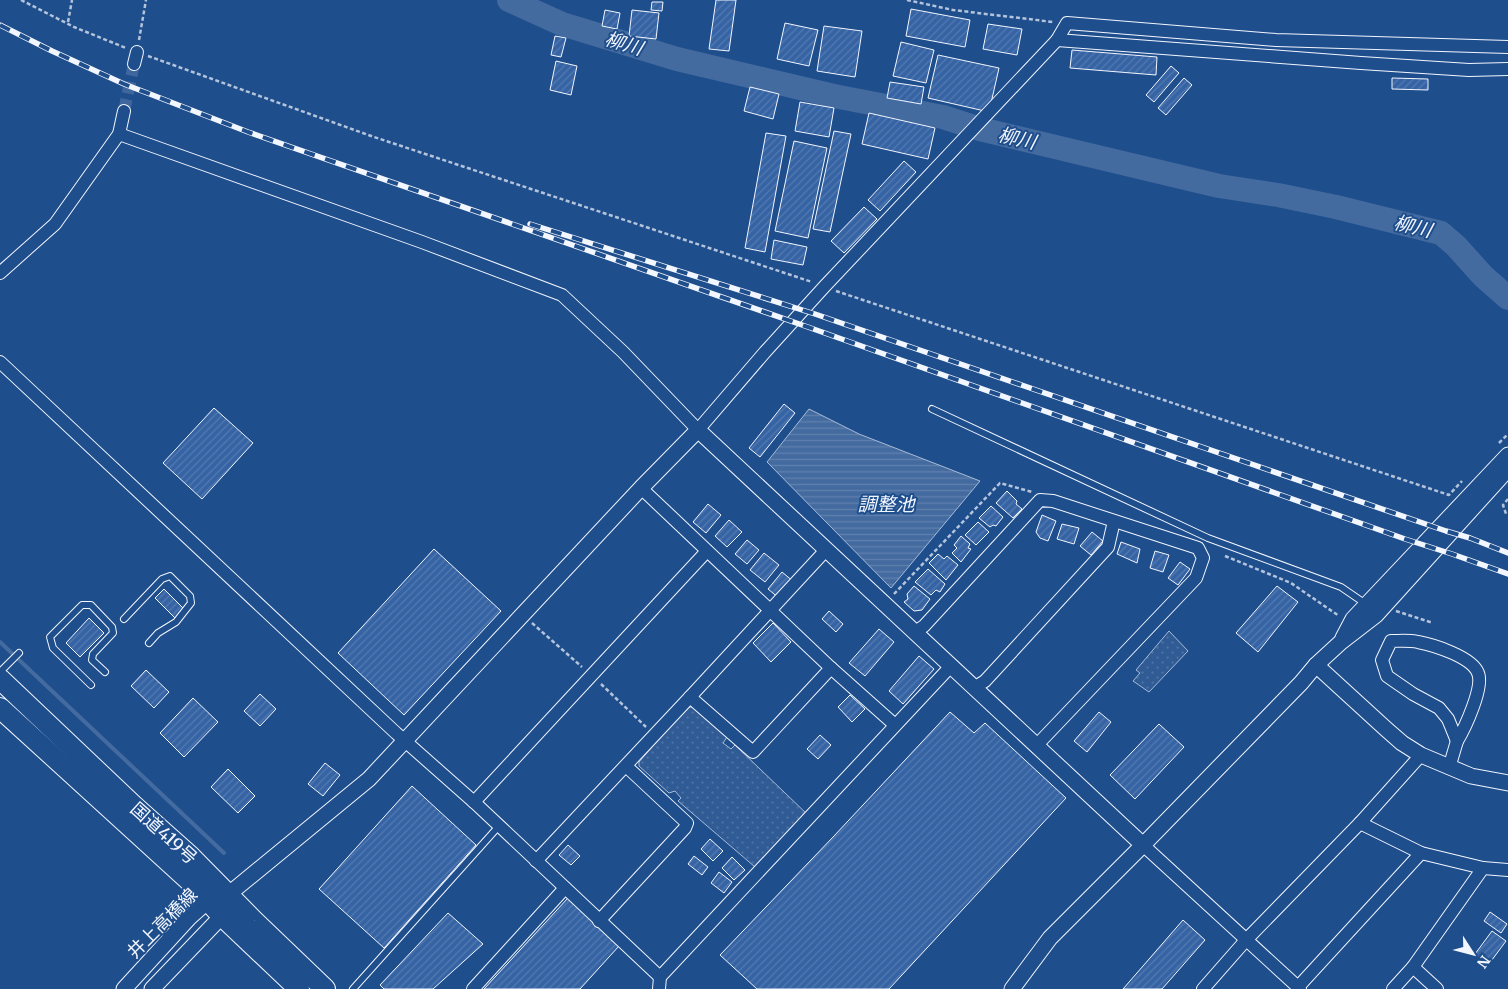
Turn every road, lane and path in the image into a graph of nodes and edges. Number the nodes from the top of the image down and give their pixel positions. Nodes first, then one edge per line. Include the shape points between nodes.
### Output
1 (21, 0) edge
2 (72, 0) edge
3 (146, 0) edge
4 (907, 0) edge
5 (68, 22) junction
6 (1067, 23) junction
7 (1057, 40) junction
8 (1508, 47) edge
9 (133, 55) junction
10 (1508, 69) edge
11 (124, 111) tunnel mouth
12 (119, 134) junction
13 (0, 274) edge
14 (824, 287) junction
15 (0, 362) edge
16 (932, 409) dead end
17 (698, 430) junction
18 (1508, 434) edge
19 (1501, 452) edge
20 (1508, 469) edge
21 (1462, 481) dead end
22 (640, 488) junction
23 (1508, 499) edge
24 (1040, 500) junction
25 (1508, 514) edge
26 (1114, 521) junction
27 (826, 550) junction
28 (707, 551) junction
29 (1203, 558) junction
30 (892, 596) dead end
31 (1366, 607) junction
32 (770, 610) junction
33 (1396, 611) dead end
34 (124, 619) dead end
35 (1344, 620) dead end
36 (1433, 623) dead end
37 (915, 632) junction
38 (1341, 642) junction
39 (149, 643) dead end
40 (19, 653) dead end
41 (1316, 665) junction
42 (951, 666) junction
43 (831, 668) junction
44 (0, 672) edge
45 (105, 672) dead end
46 (0, 679) edge
47 (91, 685) dead end
48 (974, 688) junction
49 (690, 697) junction
50 (0, 708) edge
51 (895, 725) junction
52 (404, 741) junction
53 (1457, 742) junction
54 (1036, 746) junction
55 (1421, 756) junction
56 (626, 766) junction
57 (1449, 768) junction
58 (1508, 783) edge
59 (474, 802) junction
60 (1360, 823) junction
61 (499, 826) junction
62 (1143, 846) junction
63 (1421, 853) junction
64 (536, 861) junction
65 (1483, 868) junction
66 (1508, 870) edge
67 (565, 888) junction
68 (228, 894) junction
69 (208, 901) junction
70 (222, 916) junction
71 (599, 921) junction
72 (1246, 940) junction
73 (1413, 967) junction
74 (660, 983) edge
75 (1299, 988) edge
76 (124, 989) edge
77 (152, 989) edge
78 (299, 989) edge
79 (324, 989) edge
80 (353, 989) edge
81 (473, 989) edge
82 (1012, 989) edge
83 (1203, 989) edge
84 (1393, 989) edge
85 (1437, 989) edge

1 - 5 path
2 - 5 path
3 - 9 path
4 - 6 path via 953,10
5 - 9 path
6 - 7 street
6 - 8 street via 1276,40
7 - 10 street via 1469,70
7 - 14 street
9 - 14 path
11 - 12 street
12 - 13 street via 55,224
12 - 17 street via 562,295 623,352
14 - 17 street
14 - 21 path via 1449,494
15 - 52 street
16 - 31 lane via 1208,538 1341,587
17 - 22 street
17 - 27 street
18 - 19 path
19 - 31 street
20 - 38 street via 1376,615
22 - 28 street
22 - 52 street
23 - 25 path via 1503,505
24 - 26 street via 1053,501
24 - 30 path via 1040,494 1000,483
24 - 37 street
26 - 29 street via 1198,548
26 - 48 street via 1108,547 985,681
27 - 32 street
27 - 37 street
28 - 32 street
28 - 59 street
29 - 35 path via 1218,553 1291,583
29 - 54 street via 1196,578
31 - 38 street via 1352,619
32 - 43 street
32 - 49 street
33 - 36 path
34 - 39 lane via 162,579 170,576 190,596 191,603 176,622
37 - 42 street
38 - 41 street
40 - 44 lane
41 - 55 street via 1386,729
41 - 62 street
42 - 48 street
42 - 51 street
43 - 49 street via 753,752
43 - 51 street
45 - 47 lane via 92,660 93,654 113,633 112,627 91,605 82,604 50,636 53,648
46 - 68 highway, 国道419号
48 - 54 street
49 - 56 street
50 - 69 highway, 国道419号
51 - 74 street
52 - 59 street
52 - 68 street via 369,779
53 - 53 street via 1448,719 1439,708 1387,676 1382,660 1391,641 1419,642 1463,657 1478,671 1476,697 1467,725
53 - 57 street
54 - 62 street
55 - 57 street
55 - 60 street
56 - 64 street
56 - 71 street via 687,823
57 - 58 street
59 - 61 street
60 - 63 street
60 - 72 street
61 - 64 street
61 - 80 lane
62 - 72 street
62 - 82 street via 1050,938
63 - 65 street
63 - 75 street
64 - 67 street
65 - 66 street
65 - 73 street
67 - 71 street
67 - 81 street
68 - 69 street, 井上高橋線
68 - 70 street, 井上高橋線
68 - 79 highway, 国道419号
69 - 70 highway, 国道419号
69 - 76 street, 井上高橋線
70 - 77 street, 井上高橋線
70 - 78 highway, 国道419号
71 - 74 street
72 - 75 street
72 - 83 street
73 - 84 street
73 - 85 street

